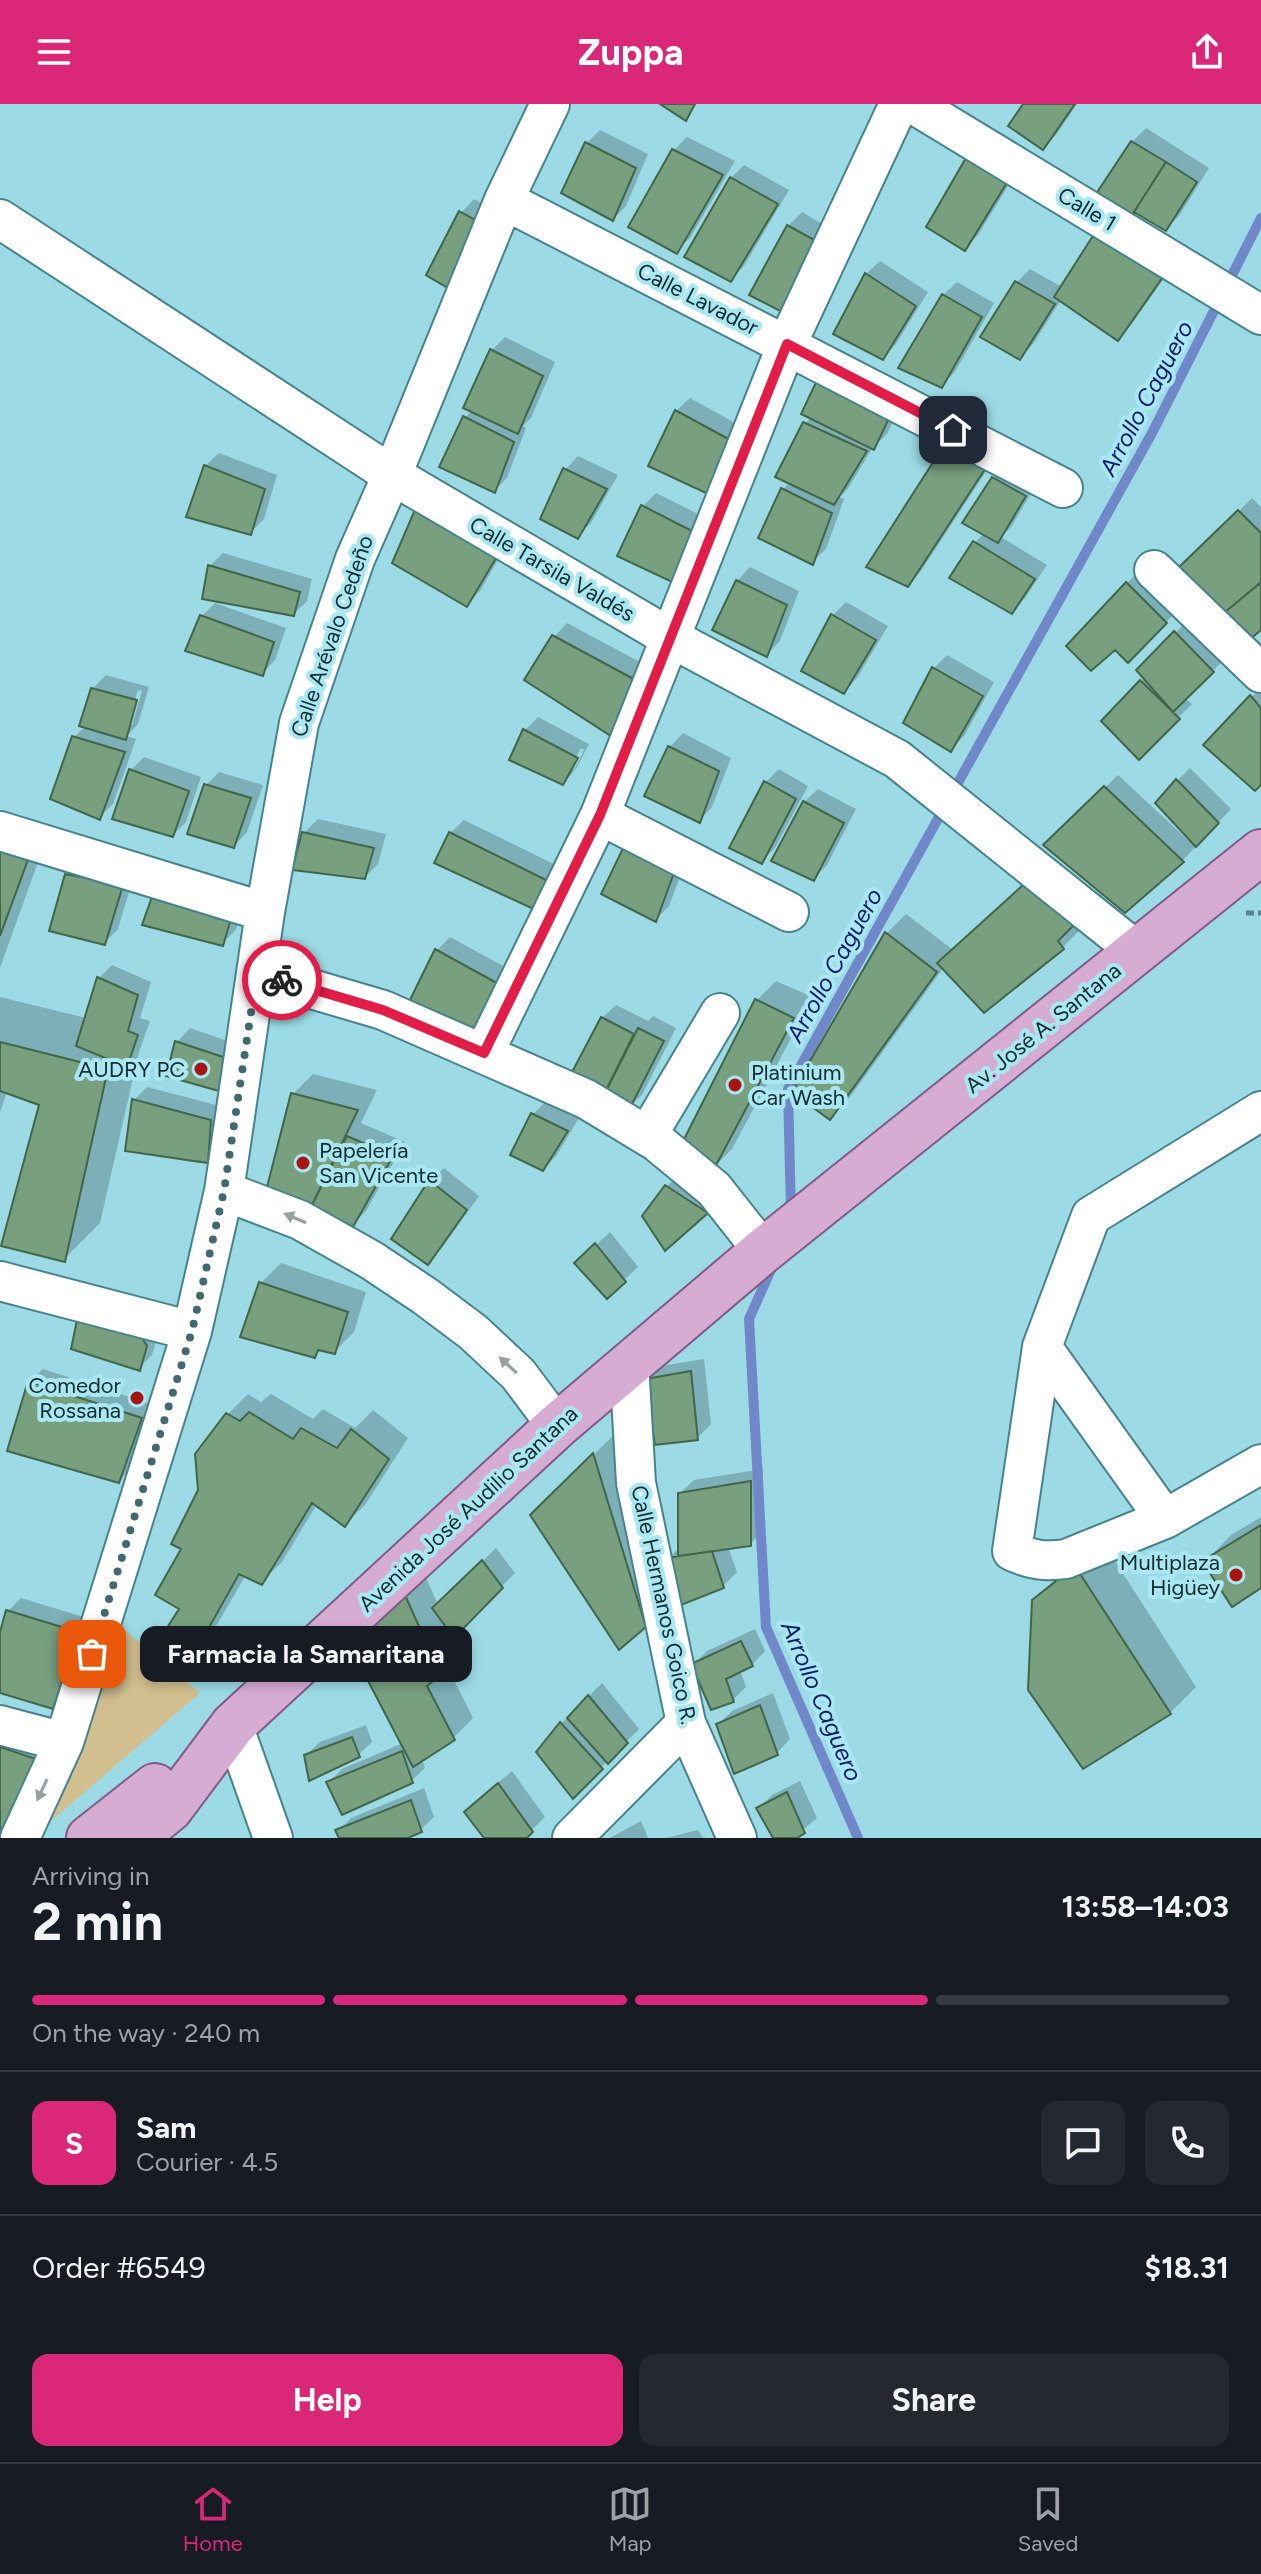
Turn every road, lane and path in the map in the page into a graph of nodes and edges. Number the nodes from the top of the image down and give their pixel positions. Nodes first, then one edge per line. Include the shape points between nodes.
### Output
1 (550, 104) edge
2 (899, 104) edge
3 (913, 104) edge
4 (504, 200) junction
5 (0, 219) edge
6 (1252, 309) edge
7 (787, 344) junction
8 (392, 475) junction
9 (1063, 488) dead end
10 (1154, 570) dead end
11 (669, 637) junction
12 (1261, 673) edge
13 (600, 815) junction
14 (0, 831) edge
15 (1261, 852) edge
16 (265, 912) junction
17 (789, 912) dead end
18 (1138, 952) junction
19 (257, 973) junction
20 (720, 1013) dead end
21 (484, 1053) junction
22 (1261, 1111) edge
23 (647, 1136) junction
24 (224, 1191) junction
25 (825, 1204) joint
26 (768, 1248) junction
27 (0, 1281) edge
28 (192, 1331) junction
29 (1042, 1347) junction
30 (629, 1363) junction
31 (557, 1426) junction
32 (1261, 1464) edge
33 (1165, 1519) junction
34 (686, 1723) junction
35 (0, 1725) edge
36 (233, 1725) junction
37 (64, 1742) junction
38 (20, 1838) edge
39 (89, 1838) edge
40 (135, 1838) edge
41 (273, 1838) edge
42 (572, 1838) edge
43 (737, 1838) edge

1 - 4 street, Calle Arévalo Cedeño
2 - 7 street
3 - 6 street, Calle 1
4 - 7 street, Calle Lavador
4 - 8 street, Calle Arévalo Cedeño
5 - 8 street, Calle Tarsila Valdés
7 - 9 street, Calle Lavador
7 - 11 street
8 - 11 street, Calle Tarsila Valdés
8 - 16 street, Calle Arévalo Cedeño via 355,559 299,723
10 - 12 street
11 - 13 street
11 - 18 street, Calle Tarsila Valdés via 897,759
13 - 17 street
13 - 21 street
14 - 16 street
15 - 18 main road, Av. José A. Santana
16 - 19 street, Calle Arévalo Cedeño
18 - 25 main road, Av. José A. Santana
19 - 21 street via 383,1010
19 - 24 street, Calle Arévalo Cedeño
20 - 23 street
21 - 23 street via 586,1099
22 - 29 street via 1091,1216
23 - 26 street via 714,1189
24 - 28 street, Calle Arévalo Cedeño
31 -> 24 street via 518,1374 425,1296 300,1220
25 - 26 main road, Avenida José Audilio Santana
26 - 30 main road, Avenida José Audilio Santana
27 - 28 street
28 - 37 street, Calle Arévalo Cedeño
29 - 33 street
29 - 33 street via 1012,1551 1049,1562 1066,1559
30 - 31 main road, Avenida José Audilio Santana
30 - 34 street, Calle Hermanos Goico R. via 636,1483
31 - 36 main road, Avenida José Audilio Santana
32 - 33 street
34 - 42 street
34 - 43 street, Calle Hermanos Goico R.
35 - 37 street
36 - 39 main road
36 - 40 main road, Avenida José Audilio Santana via 170,1809
36 - 41 street
37 -> 38 street, Calle Arévalo Cedeño

